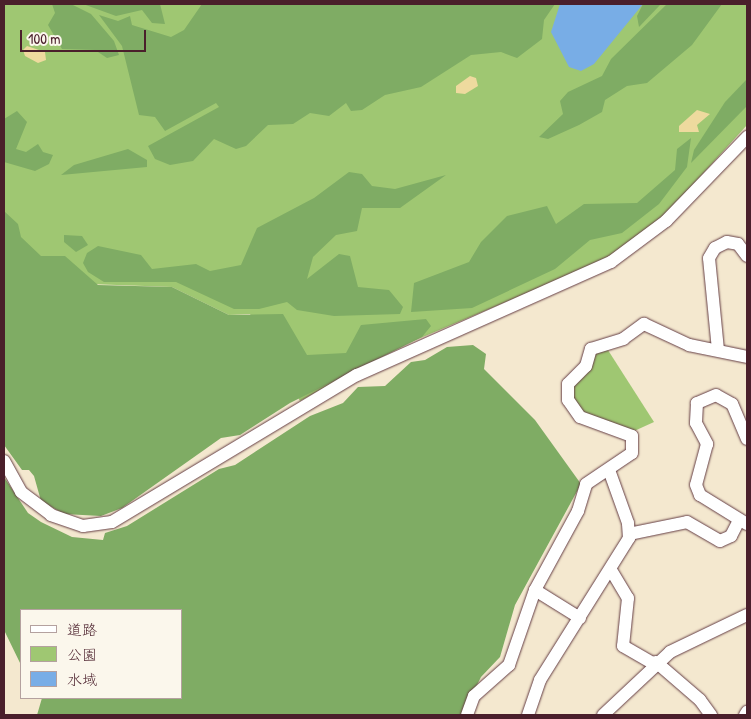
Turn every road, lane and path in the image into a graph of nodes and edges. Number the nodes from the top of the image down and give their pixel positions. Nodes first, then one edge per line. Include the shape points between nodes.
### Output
1 (747, 137) edge
2 (747, 256) edge
3 (718, 350) junction
4 (747, 357) edge
5 (747, 438) edge
6 (4, 461) edge
7 (609, 470) junction
8 (743, 522) edge
9 (629, 534) junction
10 (611, 570) junction
11 (534, 590) junction
12 (747, 614) edge
13 (580, 618) junction
14 (655, 663) junction
15 (747, 712) edge
16 (467, 715) edge
17 (528, 715) edge
18 (603, 715) edge
19 (711, 715) edge
20 (745, 715) edge

1 - 6 street via 666,221 611,262 357,375 112,522 83,526 51,515 21,492
2 - 3 street via 738,244 727,242 715,248 709,258
3 - 4 street
3 - 7 street via 689,345 644,324 623,339 596,344 586,366 568,384 567,396 577,416 634,438 630,457
5 - 8 street via 732,404 716,395 697,403 696,423 708,444 696,485 700,495
7 - 9 street
7 - 11 street via 586,484 578,511
8 - 9 street via 731,536 720,541 687,522
9 - 10 street
10 - 13 street
10 - 14 street via 628,598 624,646
11 - 13 street
11 - 16 street via 508,665 474,696
12 - 14 street via 730,619
13 - 17 street via 540,680
14 - 18 street
14 - 19 street via 700,700
15 - 20 street

